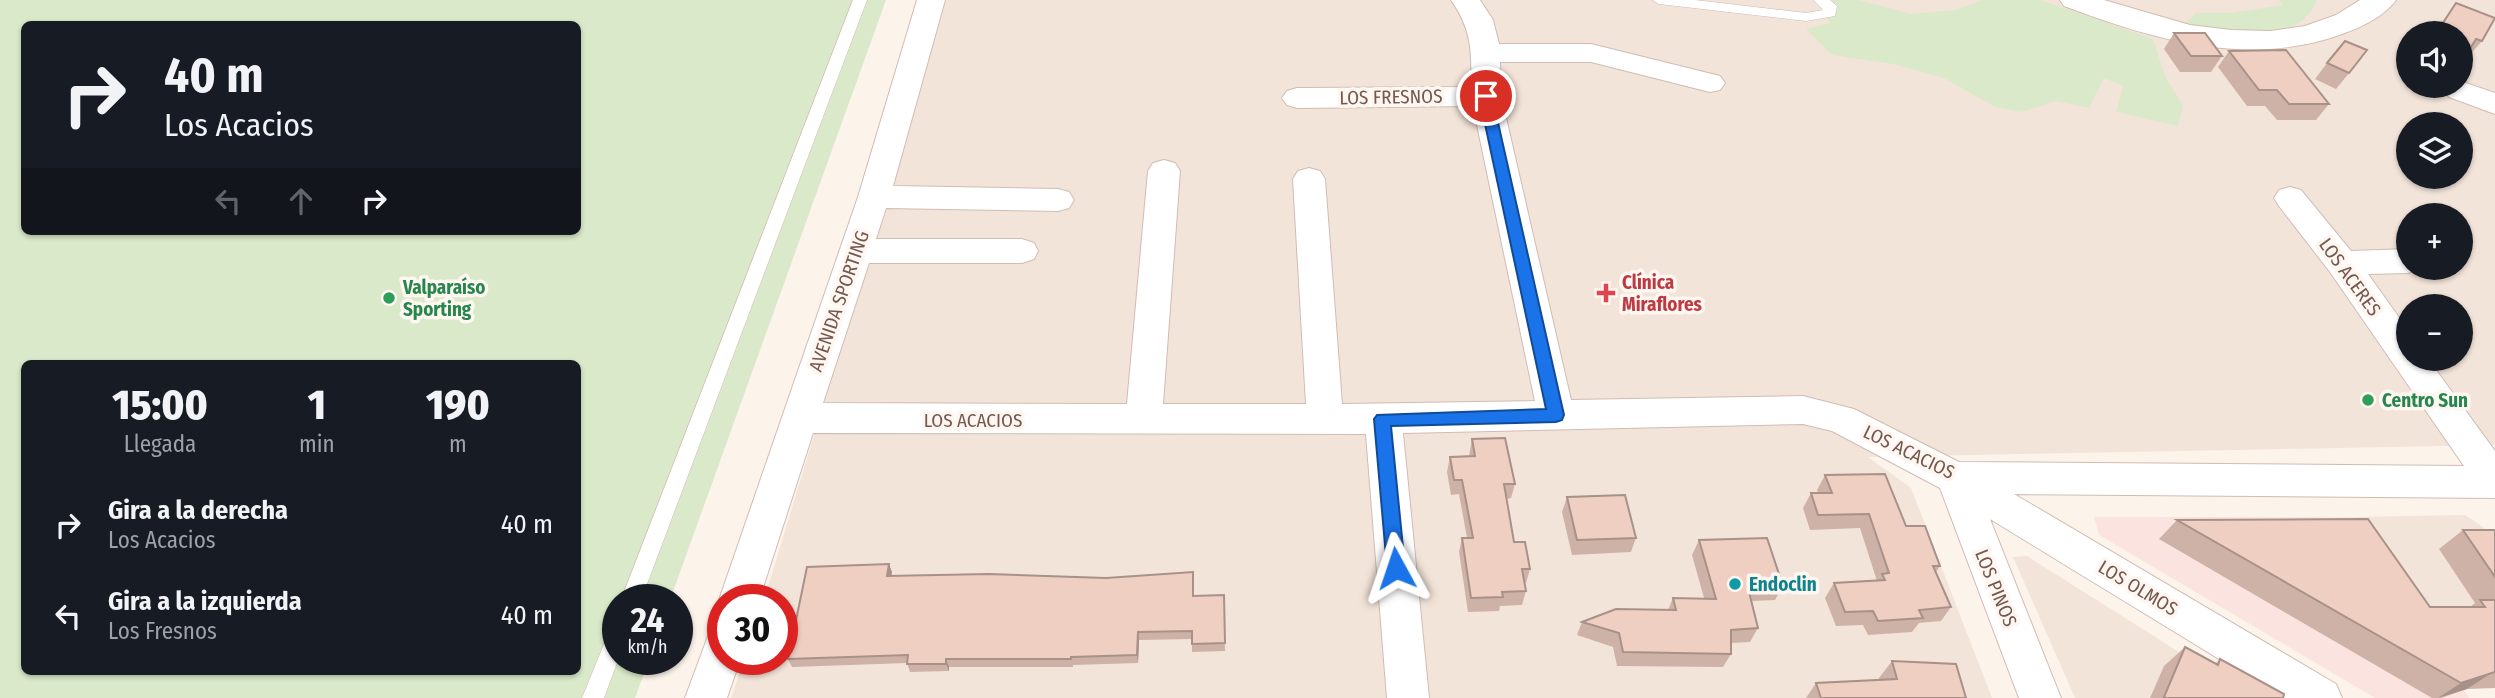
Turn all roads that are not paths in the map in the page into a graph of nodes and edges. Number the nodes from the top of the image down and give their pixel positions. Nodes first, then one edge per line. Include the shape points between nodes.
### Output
1 (860, 0) edge
2 (931, 0) edge
3 (1465, 0) edge
4 (1482, 0) edge
5 (1659, 0) edge
6 (1821, 0) edge
7 (2075, 0) edge
8 (2381, 0) edge
9 (1485, 45) junction
10 (1710, 83) dead end
11 (2473, 95) edge
12 (1486, 96) junction
13 (1297, 98) dead end
14 (2495, 104) edge
15 (1164, 171) dead end
16 (1309, 179) dead end
17 (874, 197) junction
18 (2290, 198) dead end
19 (1058, 200) dead end
20 (856, 251) junction
21 (1027, 252) dead end
22 (2396, 261) edge
23 (2342, 263) junction
24 (2396, 340) edge
25 (2418, 371) edge
26 (1556, 415) junction
27 (801, 418) junction
28 (1144, 419) junction
29 (1325, 419) junction
30 (1382, 419) junction
31 (1955, 478) junction
32 (2495, 481) edge
33 (637, 584) edge
34 (744, 584) edge
35 (602, 675) edge
36 (714, 675) edge
37 (593, 698) edge
38 (706, 698) edge
39 (1408, 698) edge
40 (2040, 698) edge
41 (2321, 698) edge

1 - 33 lane
2 - 17 street, AVENIDA SPORTING
3 - 9 street via 1472,6
4 - 9 street via 1488,12
5 - 6 lane via 1806,17 1830,13 1830,6
7 - 8 street via 2167,30 2269,40 2316,36
9 - 10 street via 1591,53
9 - 12 street
11 - 14 street
12 - 13 street, LOS FRESNOS
12 - 26 street
15 - 28 street
16 - 29 street
17 - 19 street
17 - 20 street, AVENIDA SPORTING
18 - 23 street, LOS ACERES
20 - 21 street
20 - 27 street, AVENIDA SPORTING
22 - 23 street
23 - 24 street, LOS ACERES
25 - 32 street, LOS ACERES
26 - 30 street, LOS ACACIOS
26 - 31 street, LOS ACACIOS via 1803,410 1841,419
27 - 28 street, LOS ACACIOS
27 - 34 street, AVENIDA SPORTING
28 - 29 street, LOS ACACIOS
29 - 30 street, LOS ACACIOS
30 - 39 street
31 - 32 street, LOS ACACIOS
31 - 40 street, LOS PINOS
31 - 41 street, LOS OLMOS
35 - 37 lane
36 - 38 street

